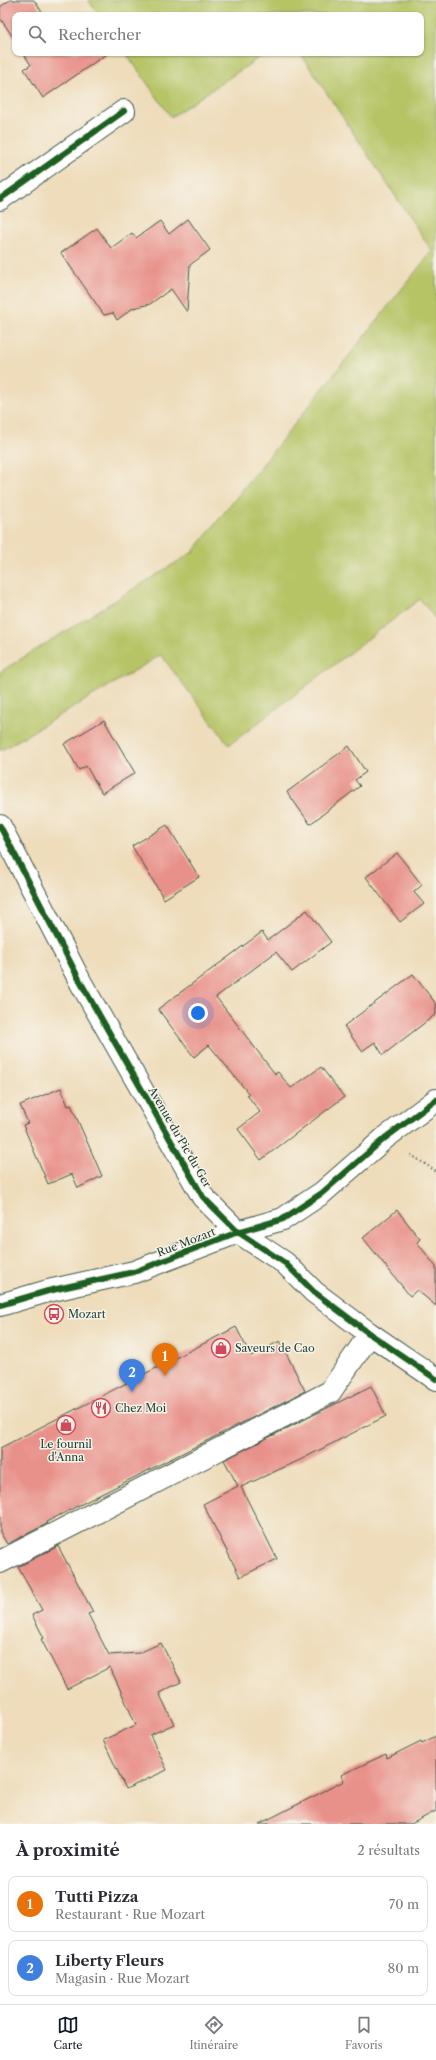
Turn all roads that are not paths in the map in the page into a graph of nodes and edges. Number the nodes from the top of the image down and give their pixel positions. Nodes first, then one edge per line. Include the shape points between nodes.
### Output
1 (124, 111) dead end
2 (0, 199) edge
3 (0, 826) edge
4 (436, 1100) edge
5 (238, 1232) junction
6 (0, 1305) edge
7 (370, 1334) junction
8 (436, 1379) edge
9 (0, 1562) edge

1 - 2 street
3 - 5 street, Avenue du Pic du Ger via 81,983 203,1197
4 - 5 street, Rue Mozart via 385,1138 322,1193 283,1219
5 - 6 street, Rue Mozart via 134,1272 48,1291
5 - 7 street, Avenue du Pic du Ger via 285,1263 314,1292
7 - 8 street, Avenue du Pic du Ger
7 - 9 street via 330,1392

